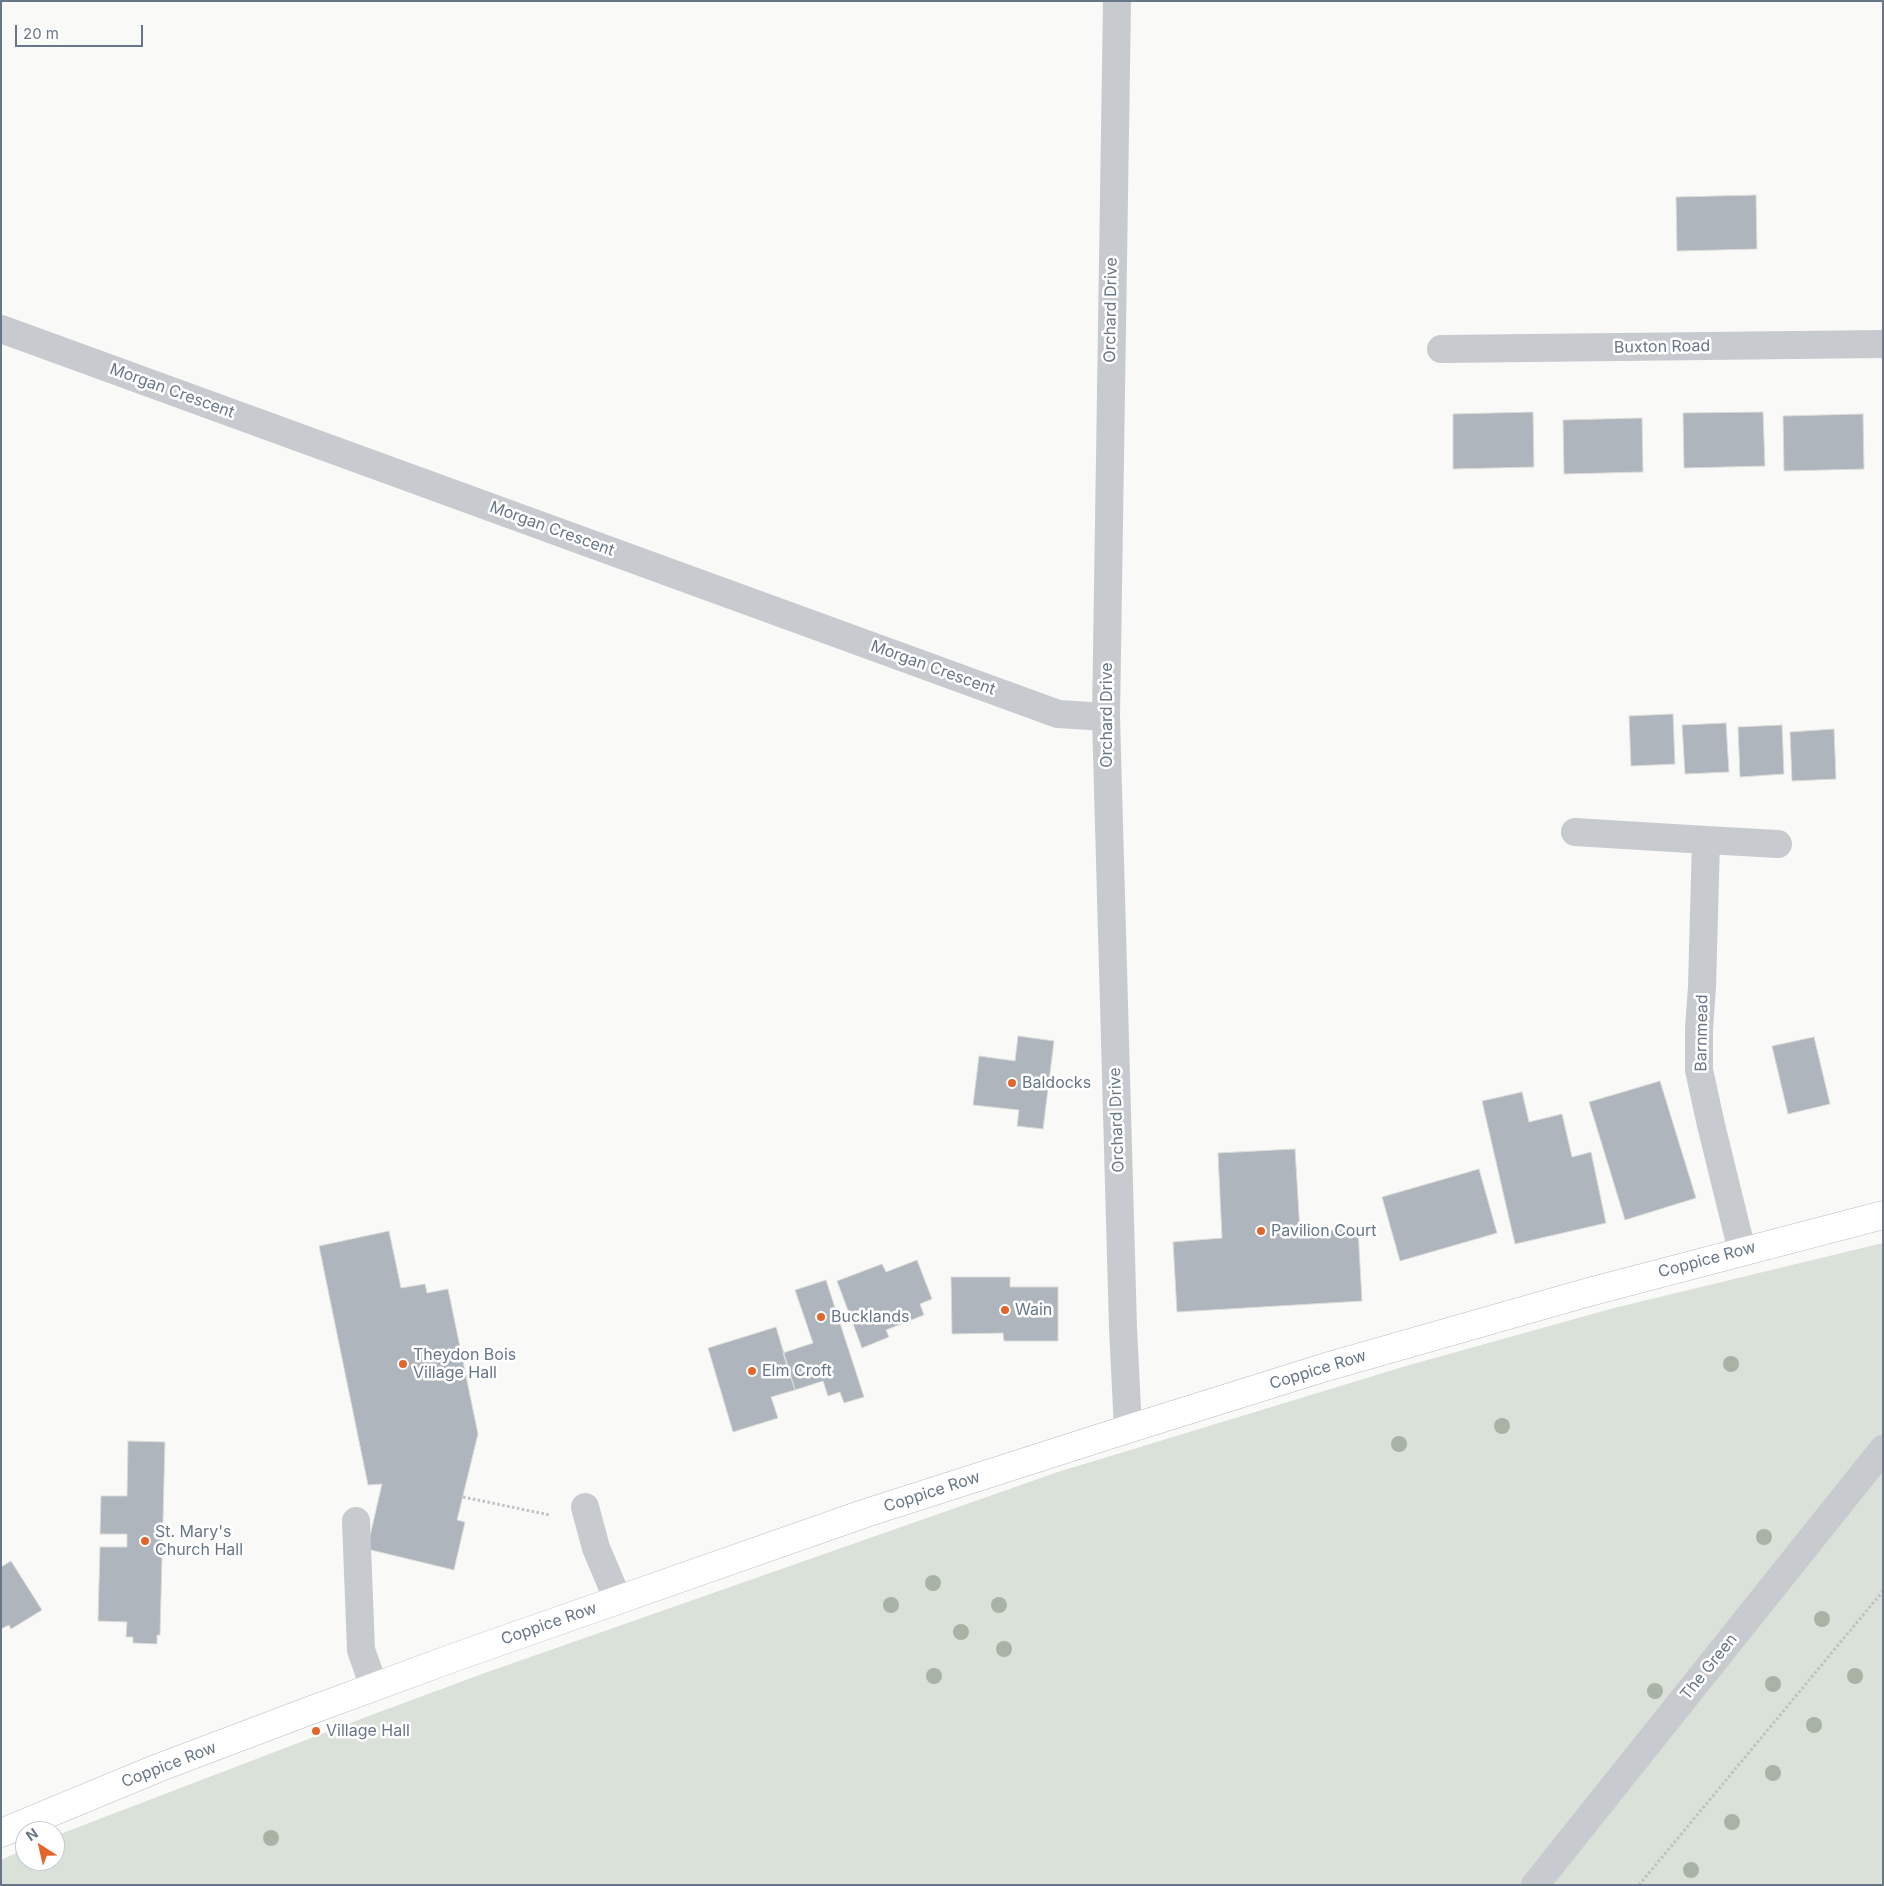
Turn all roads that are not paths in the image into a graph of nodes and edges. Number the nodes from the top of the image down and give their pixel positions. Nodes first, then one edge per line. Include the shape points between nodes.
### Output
1 (1116, 1) edge
2 (1, 329) edge
3 (1883, 344) edge
4 (1441, 349) dead end
5 (1106, 717) junction
6 (1575, 832) dead end
7 (1706, 840) junction
8 (1778, 844) dead end
9 (1883, 1215) edge
10 (1742, 1251) junction
11 (1128, 1429) junction
12 (1883, 1449) edge
13 (585, 1507) dead end
14 (356, 1521) dead end
15 (618, 1600) junction
16 (374, 1687) junction
17 (1, 1833) edge
18 (1535, 1885) edge

1 - 5 street, Orchard Drive
2 - 5 street, Morgan Crescent via 1058,714
3 - 4 street, Buxton Road
5 - 11 street, Orchard Drive
6 - 7 street
7 - 8 street
7 - 10 street, Barnmead via 1699,1070
9 - 10 main road, Coppice Row
10 - 11 main road, Coppice Row via 1387,1349
11 - 15 main road, Coppice Row via 866,1513
12 - 18 street, The Green
13 - 15 street via 596,1548
14 - 16 street via 361,1650
15 - 16 main road, Coppice Row
16 - 17 main road, Coppice Row

